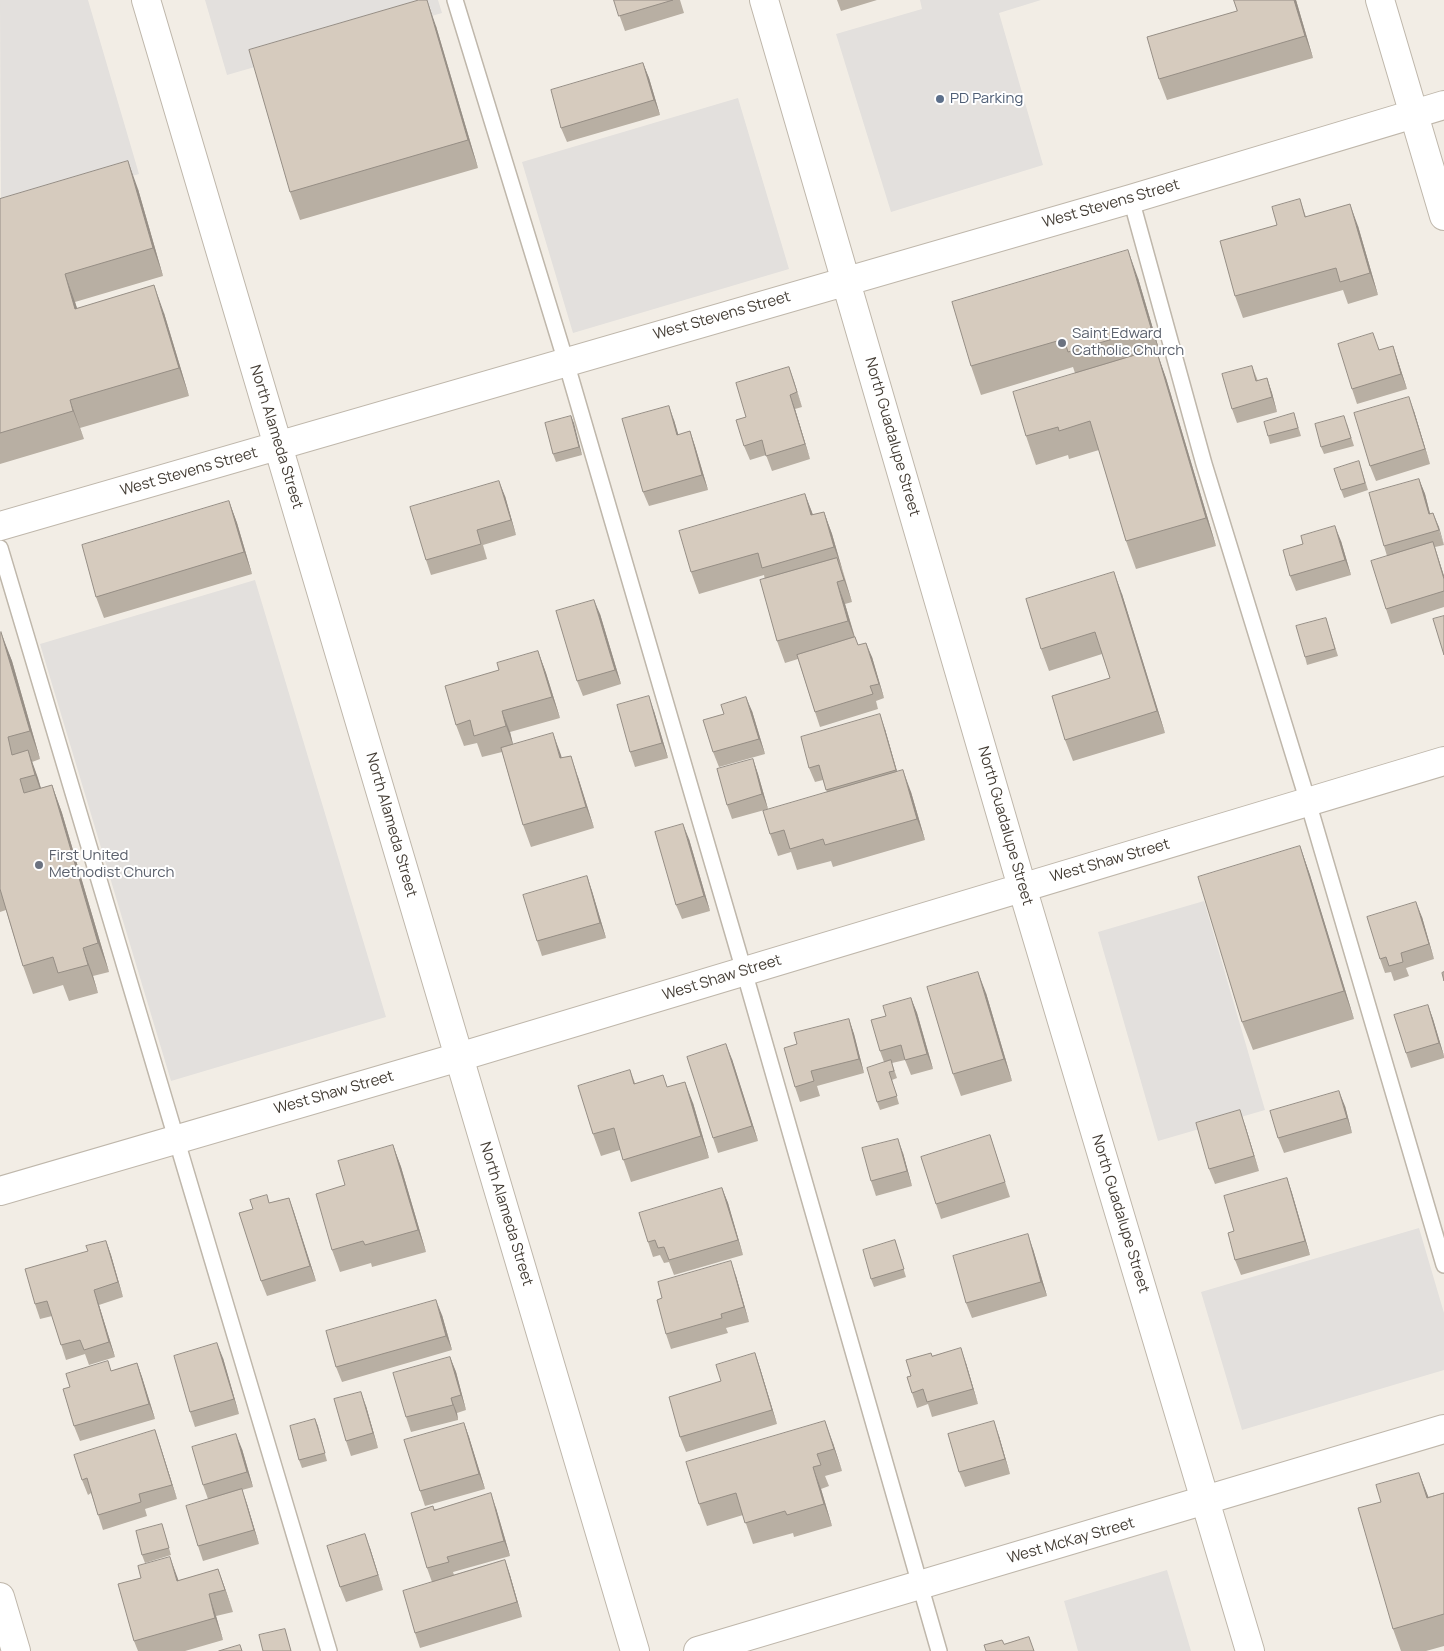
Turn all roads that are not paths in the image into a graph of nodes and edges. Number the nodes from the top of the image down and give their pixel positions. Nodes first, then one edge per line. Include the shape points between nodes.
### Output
1 (146, 0) edge
2 (455, 0) edge
3 (764, 0) edge
4 (1380, 0) edge
5 (1444, 105) edge
6 (1414, 114) junction
7 (1131, 198) junction
8 (1444, 216) edge
9 (846, 280) junction
10 (566, 362) junction
11 (278, 446) junction
12 (0, 526) edge
13 (0, 548) edge
14 (1444, 761) edge
15 (1308, 802) junction
16 (1022, 887) junction
17 (744, 971) junction
18 (459, 1057) junction
19 (176, 1139) junction
20 (0, 1191) edge
21 (1444, 1265) edge
22 (1444, 1429) edge
23 (1206, 1501) junction
24 (921, 1586) junction
25 (0, 1597) edge
26 (16, 1651) edge
27 (329, 1651) edge
28 (635, 1651) edge
29 (698, 1651) edge
30 (939, 1651) edge
31 (1250, 1651) edge

1 - 11 street, North Alameda Street
2 - 10 lane
3 - 9 street, North Guadalupe Street
4 - 6 street
5 - 6 street, West Stevens Street
6 - 7 street, West Stevens Street
6 - 8 street
7 - 9 street, West Stevens Street
7 - 15 lane via 1204,464
9 - 10 street, West Stevens Street
9 - 16 street, North Guadalupe Street
10 - 11 street, West Stevens Street
10 - 17 lane
11 - 12 street, West Stevens Street
11 - 18 street, North Alameda Street
13 - 19 lane
14 - 15 street, West Shaw Street
15 - 16 street, West Shaw Street
15 - 21 lane
16 - 17 street, West Shaw Street
16 - 23 street, North Guadalupe Street
17 - 18 street, West Shaw Street
17 - 24 lane
18 - 19 street, West Shaw Street
18 - 28 street, North Alameda Street
19 - 20 street, West Shaw Street
19 - 27 lane
22 - 23 street, West McKay Street
23 - 24 street, West McKay Street
23 - 31 street, North Guadalupe Street
24 - 29 street, West McKay Street
24 - 30 lane
25 - 26 street

